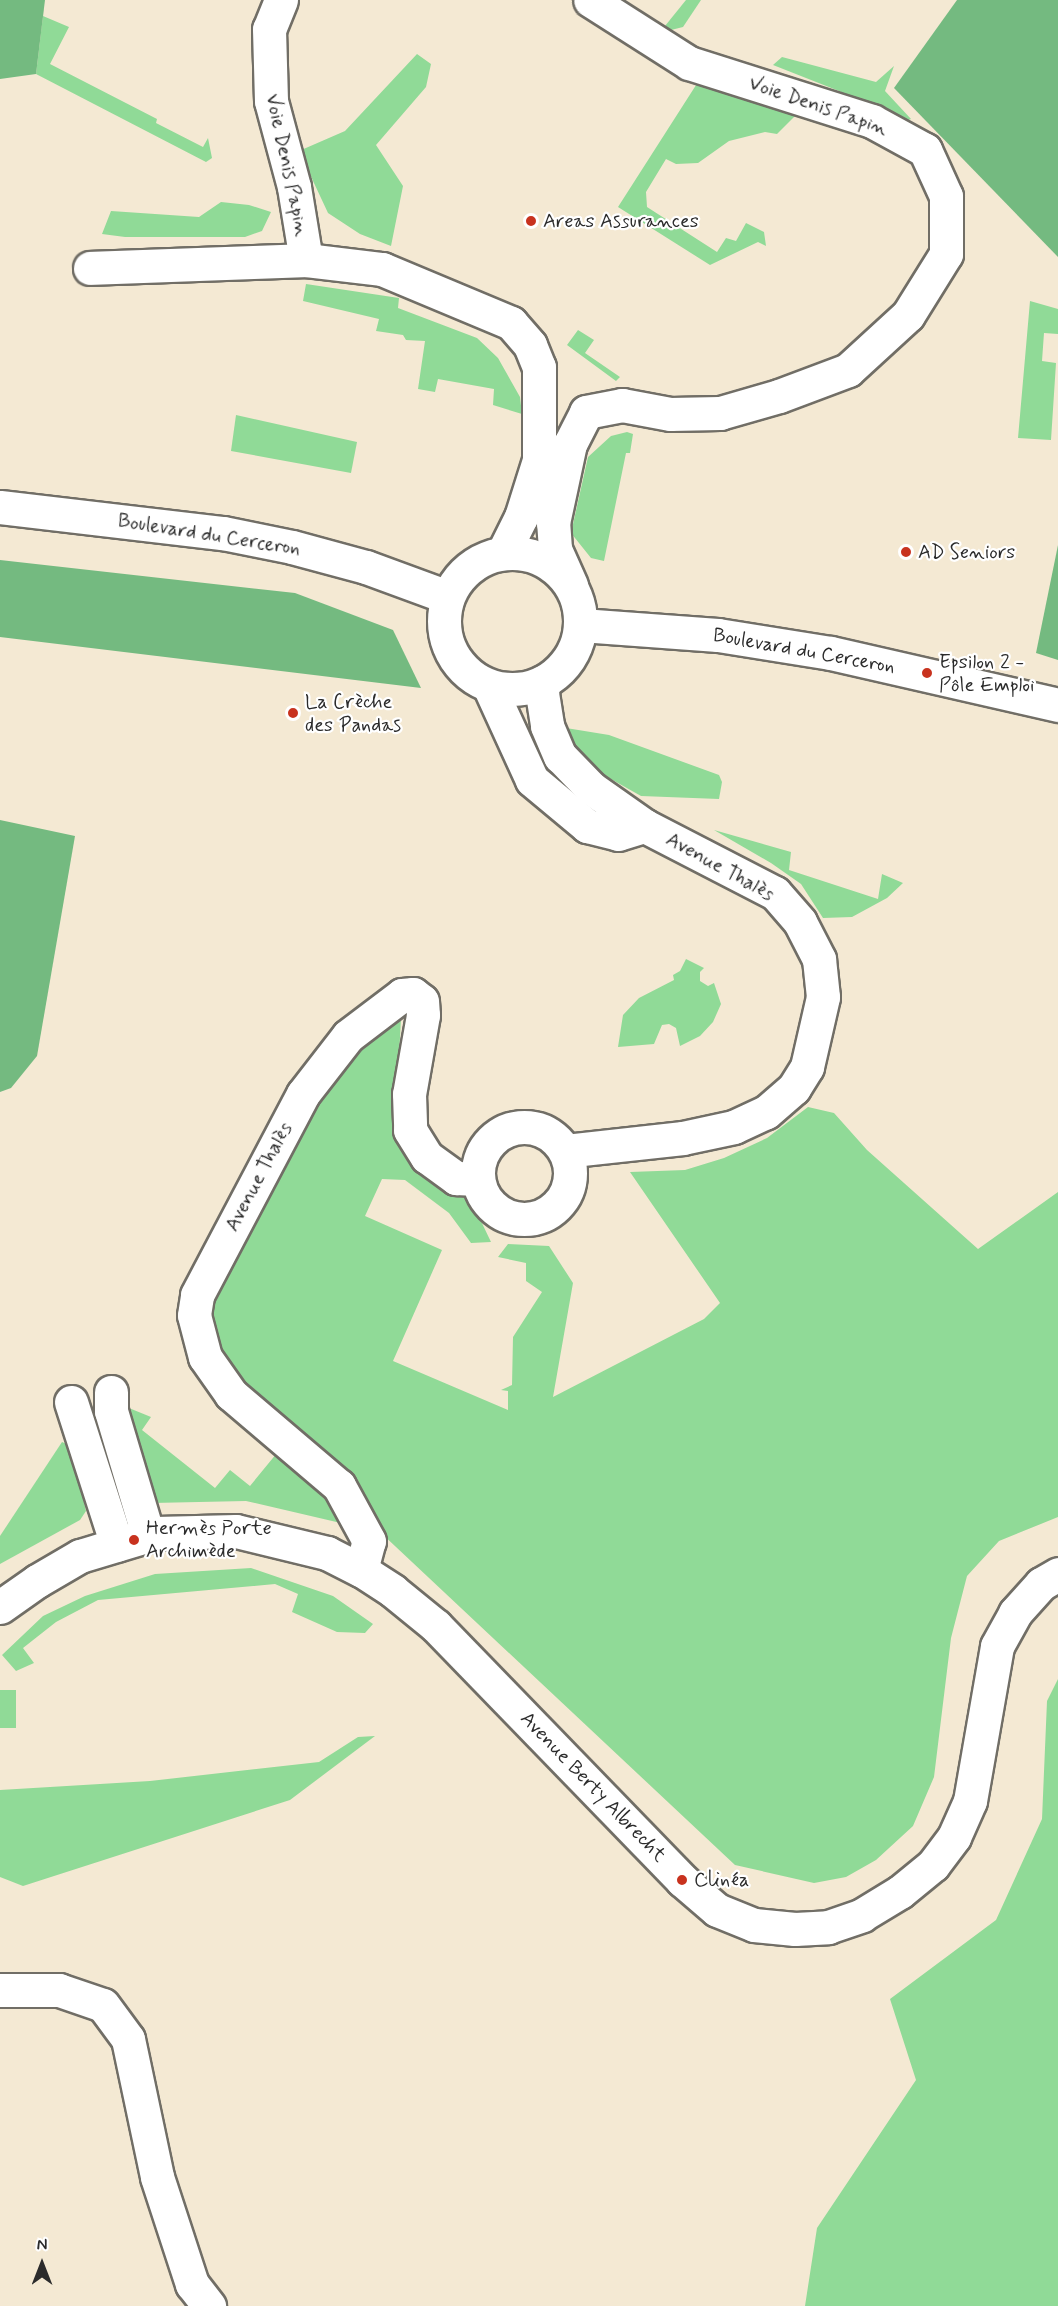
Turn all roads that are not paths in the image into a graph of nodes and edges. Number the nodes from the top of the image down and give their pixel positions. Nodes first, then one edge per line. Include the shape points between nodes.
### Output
1 (281, 0) edge
2 (590, 0) edge
3 (306, 260) junction
4 (90, 268) dead end
5 (0, 507) edge
6 (503, 553) junction
7 (571, 585) junction
8 (448, 597) junction
9 (581, 625) junction
10 (543, 682) junction
11 (489, 686) junction
12 (1058, 705) edge
13 (632, 830) junction
14 (566, 1151) junction
15 (477, 1179) junction
16 (111, 1392) dead end
17 (71, 1402) dead end
18 (148, 1535) junction
19 (117, 1545) junction
20 (361, 1570) junction
21 (1058, 1574) edge
22 (0, 1607) edge
23 (0, 1990) edge
24 (209, 2306) edge

1 - 3 street, Voie Denis Papin via 268,29 271,101 294,187
2 - 7 street, Voie Denis Papin via 689,63 872,121 925,150 946,196 946,254 908,315 848,369 779,396 720,413 669,414 622,405 586,412 570,444 553,523 555,549
3 - 4 street, Voie Denis Papin
3 - 6 street, Voie Denis Papin via 382,269 511,323 530,345 539,367 539,460 521,517
5 - 8 street, Boulevard du Cerceron via 246,538 366,567
6 - 7 street via 523,553 542,559
6 - 8 street via 470,567
7 - 9 street via 579,604
8 - 11 street via 446,639 455,659 470,675
9 - 10 street via 576,648 563,668
9 - 12 street, Boulevard du Cerceron via 718,635 831,653
10 - 11 street via 507,690
10 - 13 street, Avenue Thalès via 547,726 560,756
11 - 13 street, Avenue Thalès via 532,780 587,826
13 - 14 street, Avenue Thalès via 775,893 800,922 819,959 823,997 816,1034 807,1067 794,1088 766,1112 734,1127 683,1138
14 - 15 street via 544,1130 519,1126 496,1135 481,1155
14 - 15 street via 572,1178 561,1203 539,1218 512,1218 489,1204
15 - 20 street, Avenue Thalès via 456,1178 427,1157 410,1130 409,1094 423,1015 422,1001 413,994 402,995 348,1036 303,1094 197,1295 194,1315 205,1358 231,1394 339,1486 369,1541
16 - 18 street via 111,1411
17 - 19 street
18 - 19 street, Avenue Berty Albrecht
18 - 20 street, Avenue Berty Albrecht via 236,1531 327,1553
19 - 22 street, Avenue Berty Albrecht via 80,1556
20 - 21 street, Avenue Berty Albrecht via 436,1626 682,1880 717,1910 754,1925 795,1929 828,1927 862,1915 933,1866 954,1837 970,1801 997,1646 1015,1613 1041,1584
23 - 24 street via 59,1990 103,2005 128,2039 157,2177 192,2284

